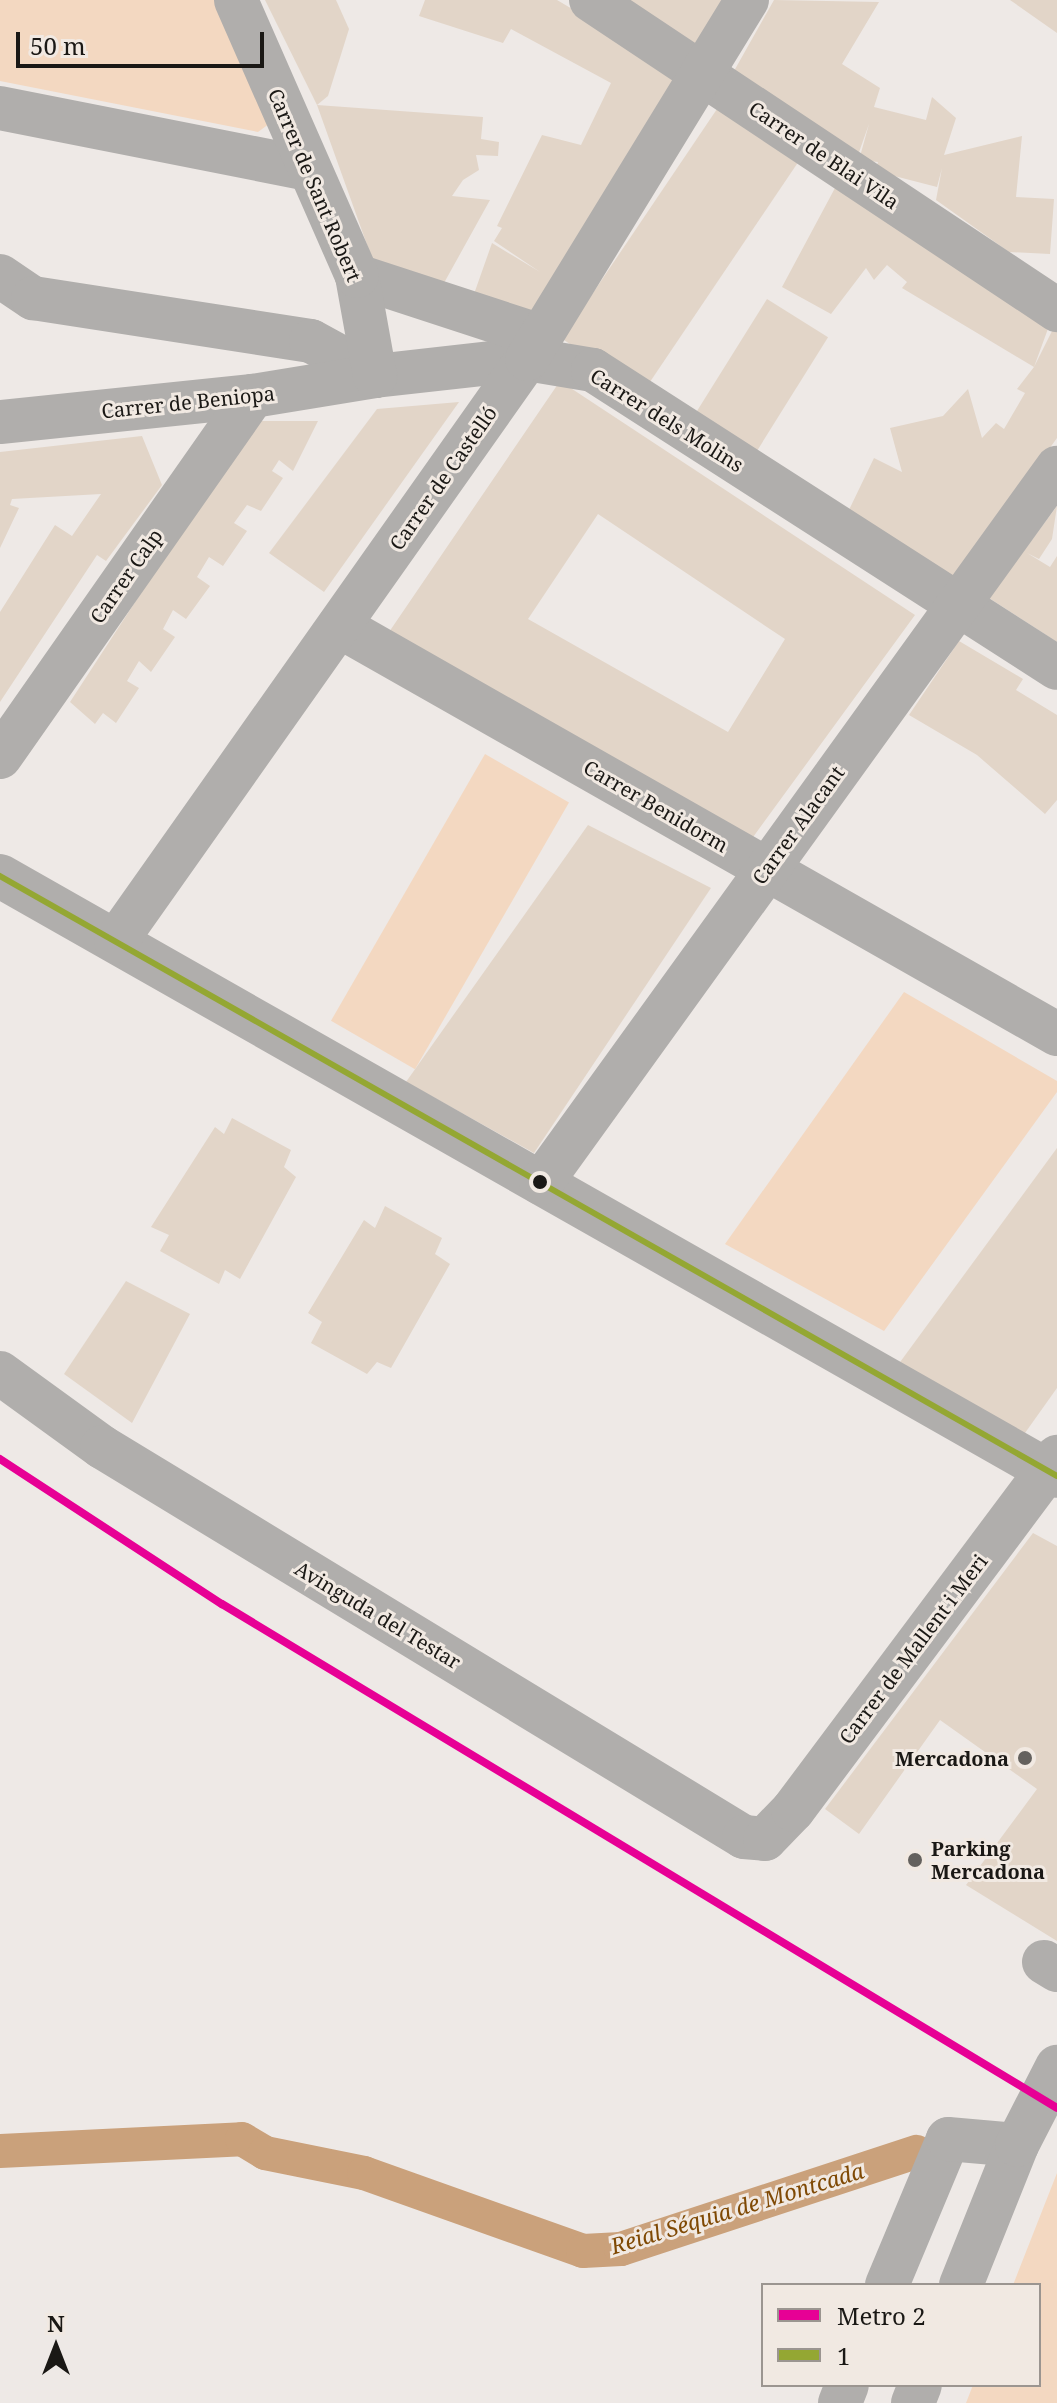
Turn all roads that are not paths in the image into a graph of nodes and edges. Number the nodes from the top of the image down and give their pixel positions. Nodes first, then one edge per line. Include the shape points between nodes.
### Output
1 (236, 0) edge
2 (591, 0) edge
3 (747, 0) edge
4 (704, 75) junction
5 (0, 108) edge
6 (309, 169) junction
7 (0, 276) edge
8 (357, 276) junction
9 (1057, 310) edge
10 (534, 347) junction
11 (375, 376) junction
12 (253, 396) junction
13 (0, 422) edge
14 (1057, 468) edge
15 (958, 604) junction
16 (339, 626) junction
17 (1057, 668) edge
18 (0, 757) edge
19 (767, 869) junction
20 (0, 876) edge
21 (116, 941) junction
22 (1057, 1034) edge
23 (541, 1183) junction
24 (0, 1373) edge
25 (1054, 1468) edge
26 (791, 1824) joint
27 (1048, 2082) edge
28 (1017, 2145) junction
29 (888, 2283) edge
30 (962, 2283) edge

1 - 6 street, Carrer de Sant Robert
2 - 4 street, Carrer de Blai Vila
3 - 4 street, Carrer de Castelló
4 - 9 street, Carrer de Blai Vila
4 - 10 street, Carrer de Castelló
5 - 6 street
6 - 8 street, Carrer de Sant Robert
7 - 11 street via 33,298 311,341
8 - 10 street, Carrer dels Molins
8 - 11 street, Carrer de Sant Robert
10 - 11 street, Carrer dels Molins
10 - 15 street, Carrer dels Molins via 593,370
10 - 16 street, Carrer de Castelló
11 - 12 street, Carrer de Beniopa
12 - 13 street, Carrer de Beniopa
12 - 18 street, Carrer Calp
14 - 15 street, Carrer Alacant
15 - 17 street, Carrer dels Molins
15 - 19 street, Carrer Alacant
16 - 19 street, Carrer Benidorm
16 - 21 street, Carrer de Castelló
19 - 22 street, Carrer Benidorm
19 - 23 street, Carrer Alacant
20 - 21 street
21 - 23 street
23 - 25 street
24 - 26 street, Avinguda del Testar via 129,1464 744,1837
25 - 26 street, Carrer de Mallent i Meri
27 - 28 street
28 - 29 street via 948,2139
28 - 30 street

